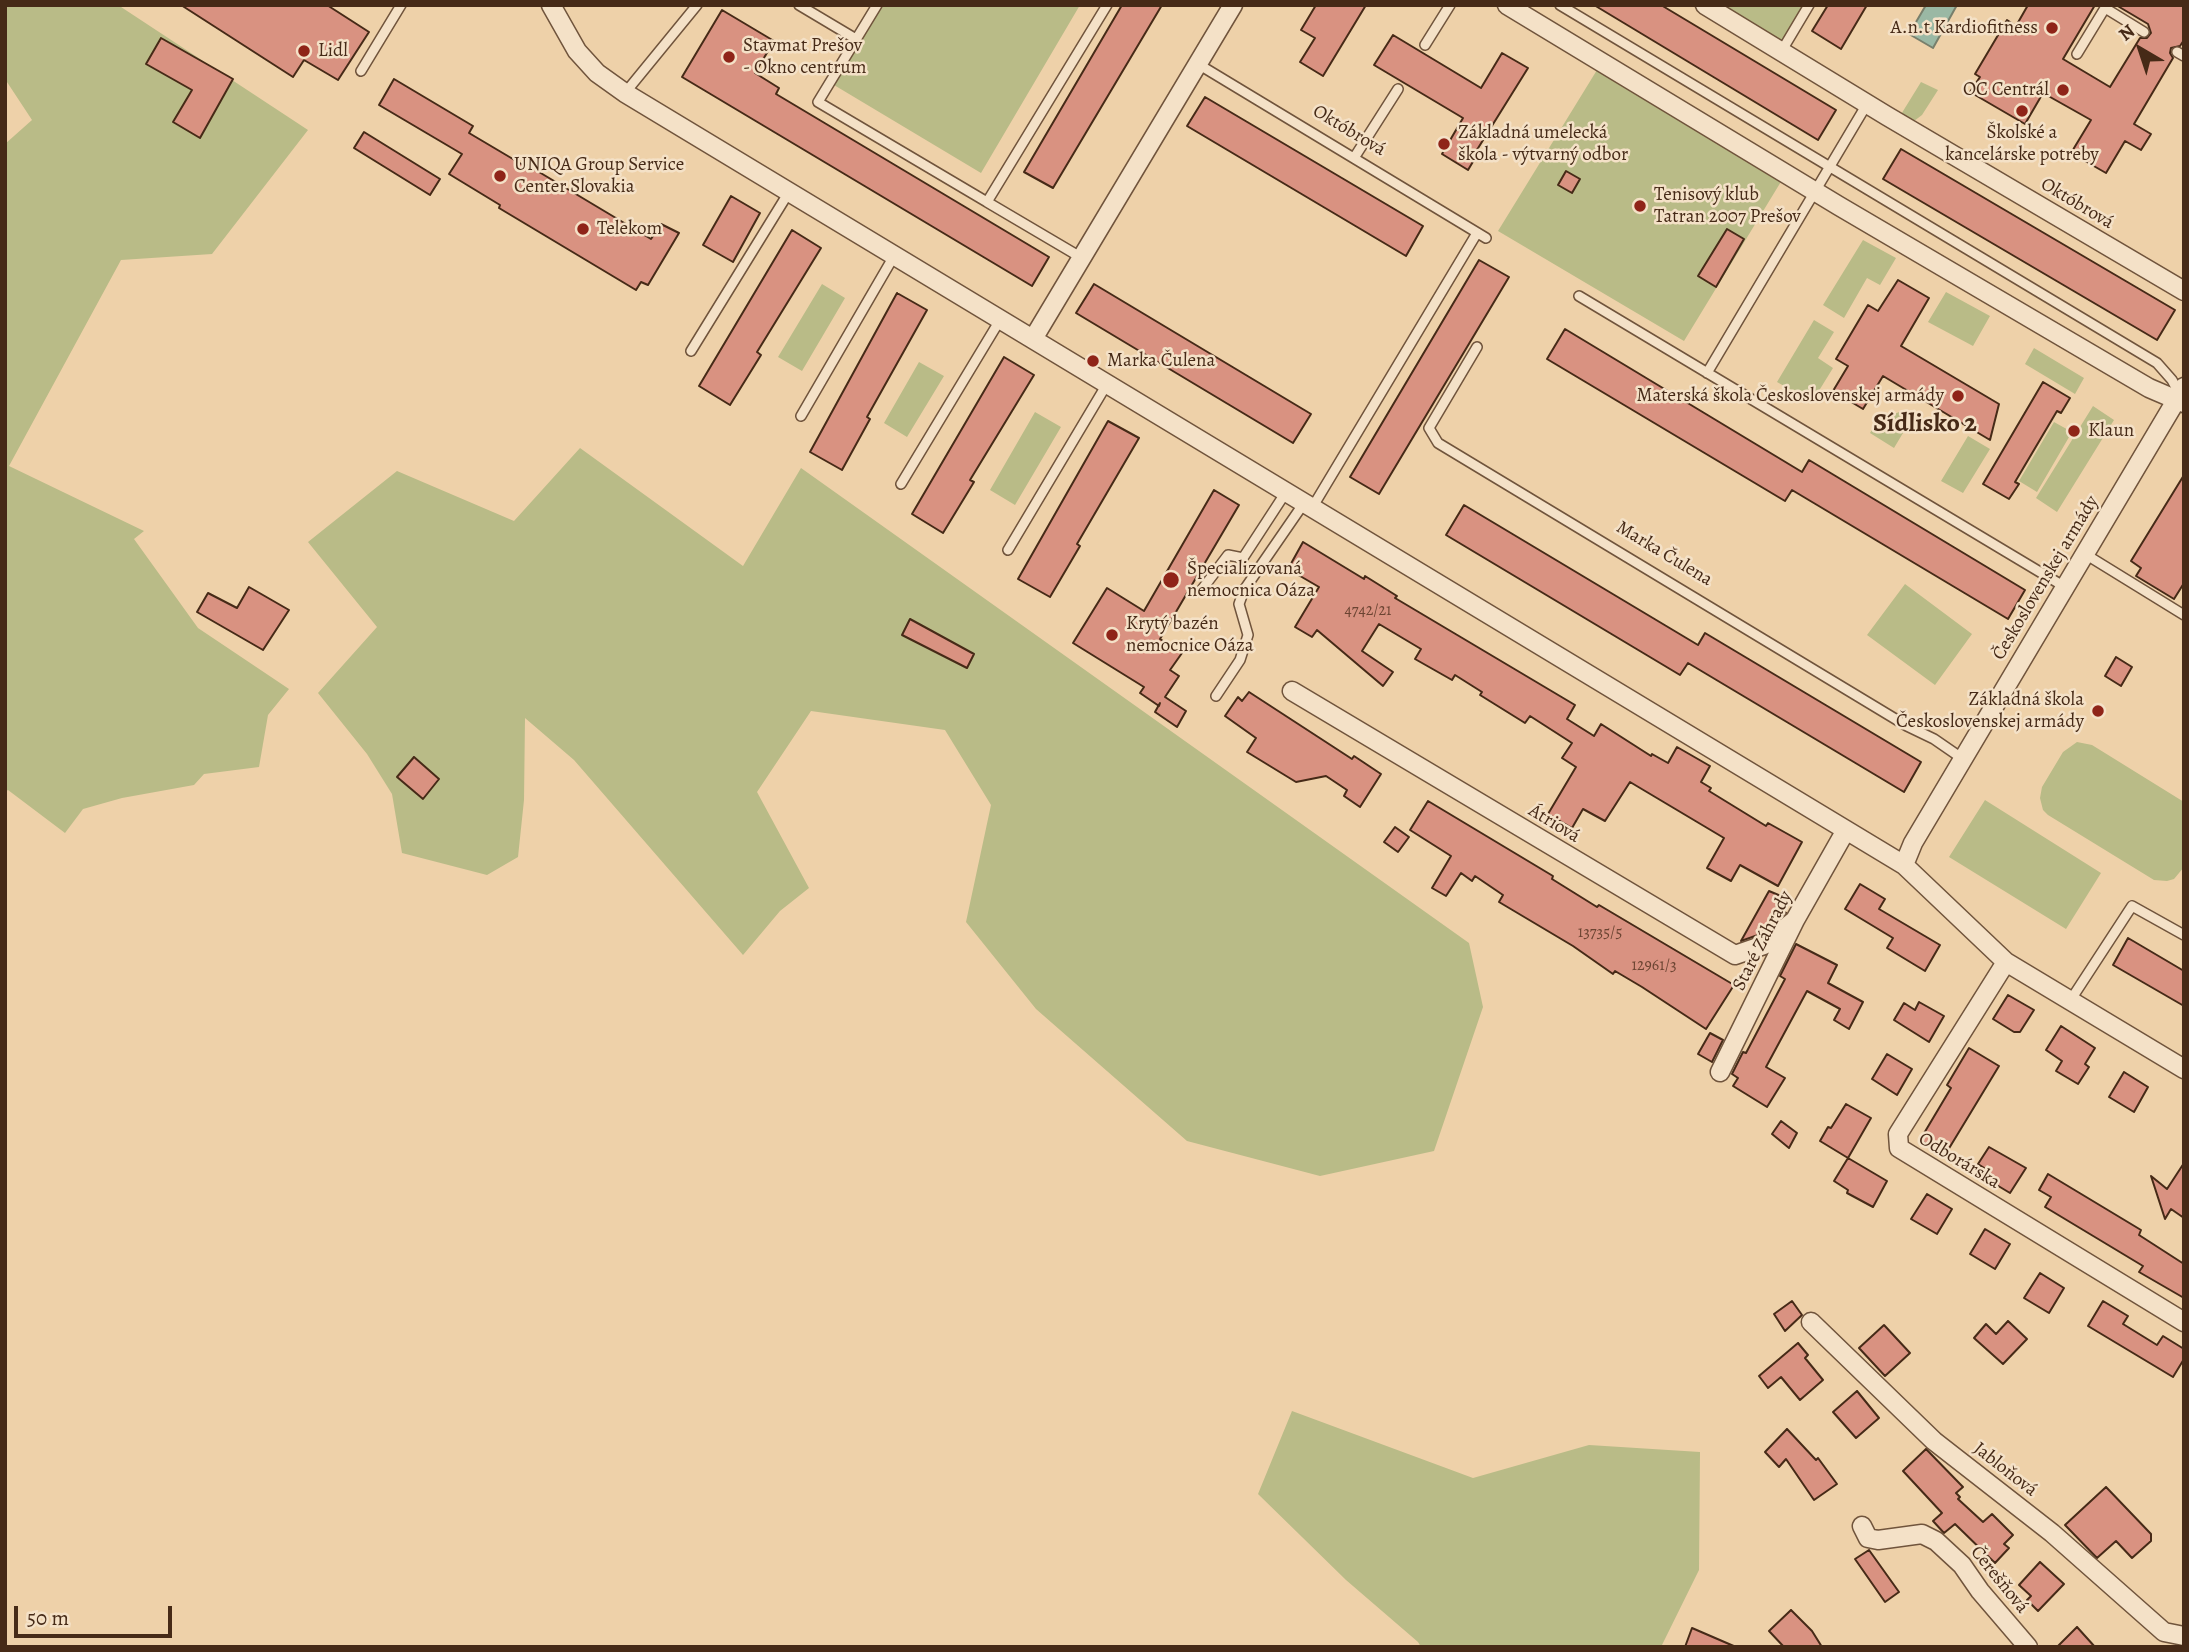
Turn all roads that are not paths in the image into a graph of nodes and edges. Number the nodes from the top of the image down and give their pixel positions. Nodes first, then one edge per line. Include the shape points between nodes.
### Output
1 (401, 5) edge
2 (551, 5) edge
3 (697, 5) edge
4 (799, 5) edge
5 (877, 5) edge
6 (1107, 5) edge
7 (1233, 5) edge
8 (1450, 5) edge
9 (1507, 5) edge
10 (1560, 5) edge
11 (1705, 5) edge
12 (1809, 5) edge
13 (2144, 32) dead end
14 (856, 39) junction
15 (1425, 45) dead end
16 (1781, 52) junction
17 (2077, 54) dead end
18 (1198, 64) junction
19 (361, 71) dead end
20 (1398, 89) dead end
21 (625, 93) junction
22 (1867, 104) junction
23 (1354, 159) junction
24 (1830, 165) junction
25 (1813, 191) junction
26 (789, 192) junction
27 (987, 202) junction
28 (894, 256) junction
29 (1082, 258) junction
30 (2184, 291) edge
31 (1579, 296) dead end
32 (1000, 320) junction
33 (1033, 339) junction
34 (1477, 347) dead end
35 (691, 351) dead end
36 (1707, 373) junction
37 (1107, 384) junction
38 (2181, 396) edge
39 (801, 416) dead end
40 (901, 484) dead end
41 (1286, 492) junction
42 (1308, 505) junction
43 (1008, 550) dead end
44 (2085, 554) junction
45 (2065, 587) junction
46 (1200, 592) dead end
47 (2184, 615) edge
48 (1292, 691) dead end
49 (1216, 696) dead end
50 (1963, 759) junction
51 (1846, 830) junction
52 (1904, 865) junction
53 (1795, 920) junction
54 (2184, 935) edge
55 (2006, 962) junction
56 (2070, 1001) junction
57 (2184, 1069) edge
58 (1720, 1072) dead end
59 (1811, 1322) dead end
60 (2184, 1322) edge
61 (1862, 1526) dead end
62 (2184, 1636) edge
63 (2166, 1639) edge
64 (2028, 1647) edge

1 - 19 lane
2 - 21 street via 577,51
3 - 21 lane
4 - 14 lane
5 - 14 lane
6 - 27 lane
7 - 18 street
8 - 15 lane
9 - 25 street
10 - 24 lane
11 - 16 street, Októbrová
12 - 16 lane
13 - 17 lane via 2105,8
14 - 27 lane via 818,102
16 - 22 street, Októbrová
18 - 23 lane, Októbrová
18 - 29 street
20 - 23 lane
21 - 26 street
22 - 24 lane
22 - 30 street, Októbrová
23 - 42 lane, Októbrová via 1482,236
24 - 25 lane
24 - 38 lane via 2157,363
25 - 36 lane
25 - 38 street via 2149,388
26 - 28 street
26 - 35 lane
27 - 29 lane
28 - 32 street
28 - 39 lane
29 - 33 street
31 - 36 lane
32 - 33 street
32 - 40 lane
33 - 37 street
34 - 50 lane, Marka Čulena via 1429,428 1438,443
36 - 45 lane
37 - 41 street
37 - 43 lane
38 - 44 street, Československej armády
41 - 42 street
41 - 46 lane via 1242,558 1228,555
42 - 49 lane via 1244,590 1239,604 1248,635 1240,660
42 - 51 street
44 - 45 street, Československej armády
44 - 47 lane
45 - 50 street, Československej armády
48 - 53 street, Átriová via 1735,956 1764,945
50 - 52 street, Československej armády
51 - 52 street
51 - 53 street, Staré Záhrady
52 - 55 street
53 - 58 street, Staré Záhrady
54 - 56 lane via 2132,906
55 - 56 street
55 - 60 street, Odborárska via 1898,1134 1899,1148
56 - 57 street
59 - 63 street, Jabloňová via 1934,1441 2052,1533
61 - 64 street, Čerešňová via 1868,1538 1923,1534 1936,1541 1962,1565
62 - 63 street, Jabloňová

